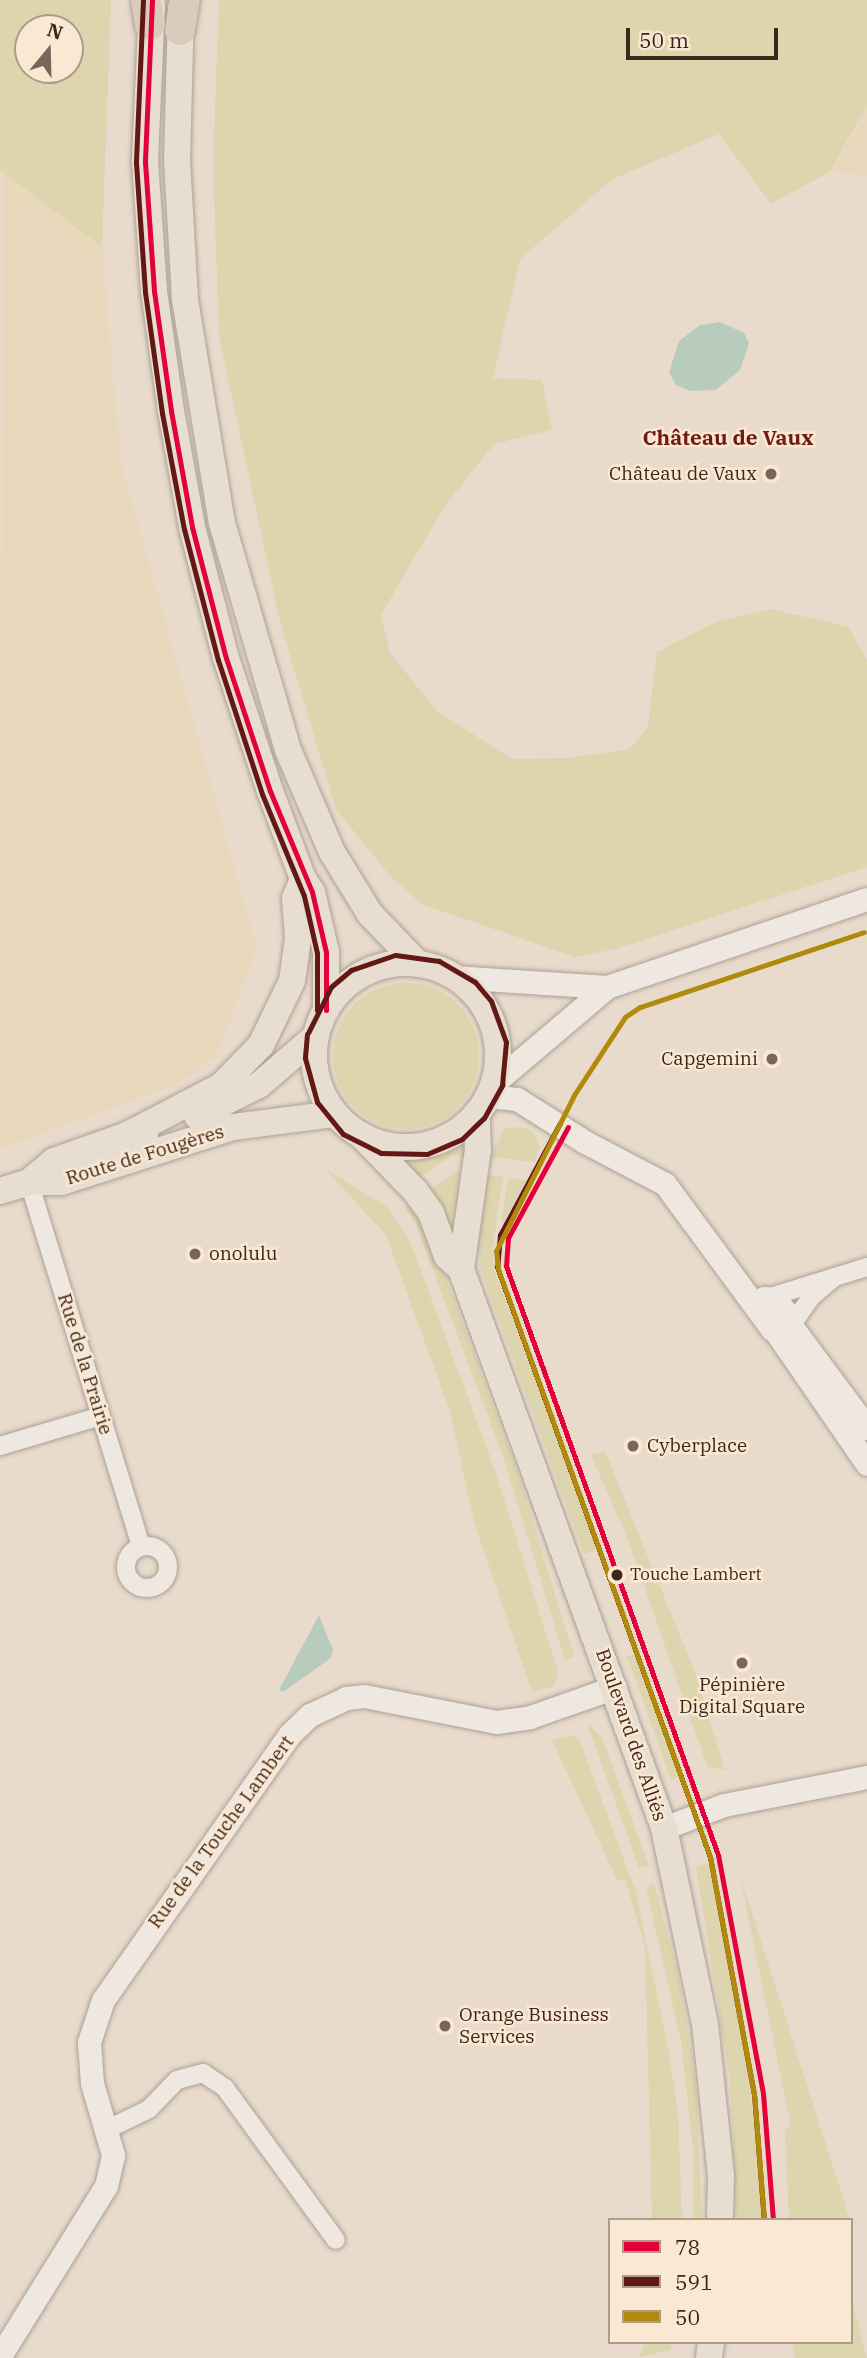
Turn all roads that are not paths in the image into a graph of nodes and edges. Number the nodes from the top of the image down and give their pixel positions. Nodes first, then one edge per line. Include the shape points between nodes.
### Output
1 (183, 0) edge
2 (150, 8) edge
3 (180, 30) joint
4 (303, 879) junction
5 (867, 899) edge
6 (418, 964) junction
7 (453, 976) junction
8 (607, 987) junction
9 (326, 1010) junction
10 (316, 1036) junction
11 (487, 1097) junction
12 (335, 1114) junction
13 (127, 1135) junction
14 (361, 1135) junction
15 (29, 1182) junction
16 (0, 1191) edge
17 (867, 1267) edge
18 (461, 1269) junction
19 (834, 1278) junction
20 (765, 1302) junction
21 (787, 1327) junction
22 (101, 1416) junction
23 (867, 1428) edge
24 (0, 1446) edge
25 (867, 1464) edge
26 (141, 1546) dead end
27 (615, 1688) junction
28 (867, 1777) edge
29 (664, 1828) junction
30 (108, 2129) junction
31 (720, 2218) edge
32 (336, 2241) dead end
33 (0, 2356) edge

1 - 3 highway
2 - 4 main road via 145,162 154,291 171,411 192,527 226,657
3 - 6 main road via 177,160 185,300 222,523 288,750 332,852 361,901
4 - 9 main road via 312,892 323,934
4 - 13 main road via 295,898 298,939 292,981 261,1045 221,1086
5 - 8 street
6 - 7 main road
6 - 9 main road via 396,964 365,974 338,992
7 - 8 street
7 - 11 main road via 470,989 492,1023 498,1063
8 - 11 street
9 - 10 main road
10 - 12 main road via 317,1077
10 - 13 main road, Route de Fougères via 236,1100 147,1134
11 - 14 main road via 458,1131 425,1145 383,1144
11 - 18 main road, Boulevard des Alliés
11 - 20 street via 517,1099 665,1184
12 - 14 main road
12 - 15 main road, Route de Fougères via 233,1127 61,1182
13 - 15 main road, Route de Fougères via 54,1161
14 - 18 main road, Boulevard des Alliés via 416,1192 431,1213 447,1256
15 - 16 main road
15 - 22 street, Rue de la Prairie
17 - 19 street
18 - 27 main road, Boulevard des Alliés
19 - 20 street via 813,1281
19 - 21 street
20 - 21 street
21 - 23 street
21 - 25 street
22 - 24 street
22 - 26 street, Rue de la Prairie
27 - 29 main road, Boulevard des Alliés
27 - 30 street, Rue de la Touche Lambert via 530,1717 496,1722 446,1716 364,1696 329,1703 310,1715 289,1735 103,2000 89,2042 92,2083
28 - 29 street via 723,1805
29 - 31 main road, Boulevard des Alliés via 705,2024 721,2175
30 - 32 street via 149,2109 177,2080 202,2073 225,2088
30 - 33 street, Rue de la Touche Lambert via 113,2155 106,2186

